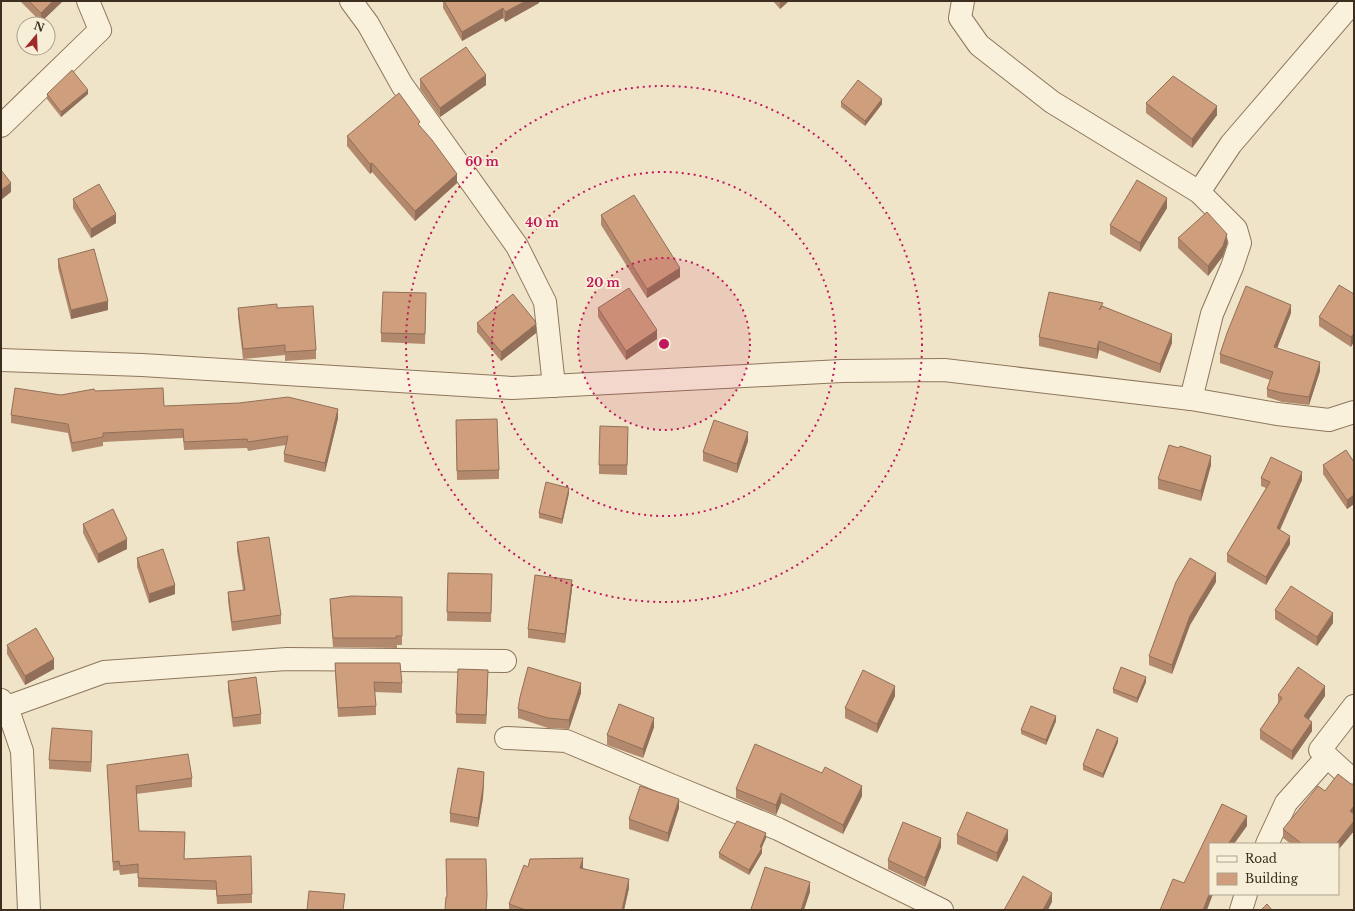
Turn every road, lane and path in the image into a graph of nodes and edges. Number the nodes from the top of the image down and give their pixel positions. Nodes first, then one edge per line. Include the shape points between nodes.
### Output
1 (88, 1) edge
2 (351, 1) edge
3 (963, 1) edge
4 (1354, 1) edge
5 (1, 126) edge
6 (1199, 192) junction
7 (1, 360) edge
8 (554, 386) junction
9 (1191, 399) junction
10 (1354, 412) edge
11 (505, 661) dead end
12 (4, 703) edge
13 (1354, 706) edge
14 (506, 738) dead end
15 (1327, 757) junction
16 (1354, 781) edge
17 (1267, 843) edge
18 (1246, 895) edge
19 (29, 910) edge
20 (942, 910) edge
21 (1241, 910) edge

1 - 5 street via 100,30
2 - 8 street via 368,24 402,85 517,246 545,302
3 - 6 street via 960,18 979,46 1052,102
4 - 6 street via 1231,144
6 - 9 street via 1236,229 1240,243 1212,314
7 - 8 street via 142,365 512,388
8 - 9 street via 842,371 944,370
9 - 10 street via 1329,420
11 - 12 street via 286,658 104,672
12 - 19 street via 22,751
13 - 15 street via 1320,750
14 - 20 street via 566,741 778,829
15 - 16 street
15 - 17 street via 1286,803
18 - 21 street

